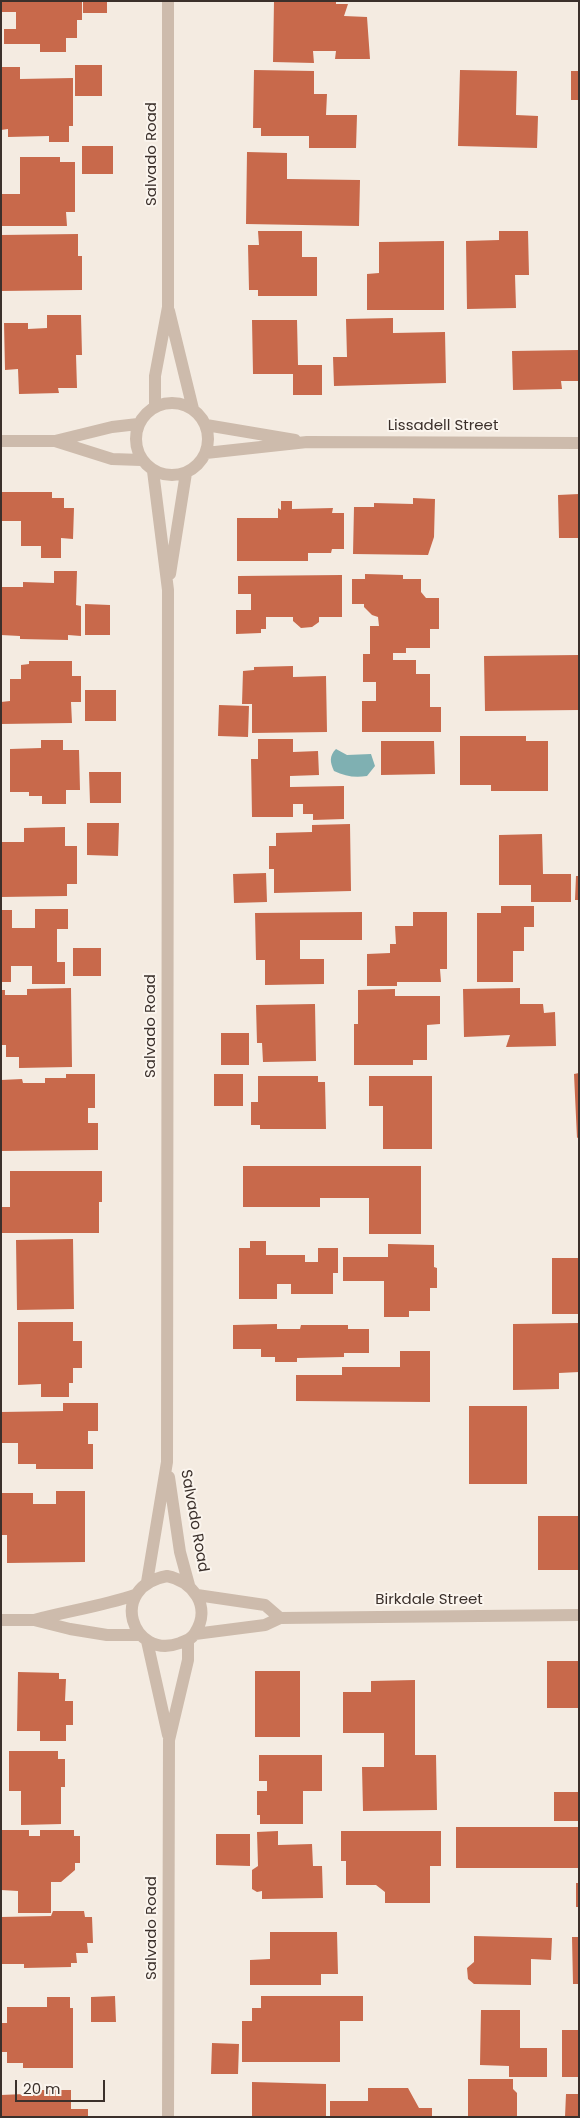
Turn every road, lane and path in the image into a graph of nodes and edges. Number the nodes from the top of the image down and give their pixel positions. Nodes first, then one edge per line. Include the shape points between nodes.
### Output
1 (168, 1) edge
2 (168, 306) junction
3 (155, 406) junction
4 (193, 409) junction
5 (138, 424) junction
6 (206, 425) junction
7 (55, 441) junction
8 (1, 442) edge
9 (307, 442) junction
10 (579, 443) edge
11 (206, 453) junction
12 (141, 460) junction
13 (153, 470) junction
14 (186, 473) junction
15 (168, 590) junction
16 (166, 1462) junction
17 (147, 1582) junction
18 (193, 1590) junction
19 (135, 1595) junction
20 (579, 1615) edge
21 (280, 1618) junction
22 (1, 1620) edge
23 (34, 1620) junction
24 (192, 1637) junction
25 (144, 1638) junction
26 (169, 1740) junction
27 (168, 2117) edge

1 - 2 street, Salvado Road
2 - 3 street, Salvado Road via 155,376
2 - 4 street, Salvado Road
3 - 4 street via 181,403
3 - 5 street
4 - 6 street
5 - 7 street
5 - 12 street via 135,441
6 - 9 street, Lissadell Street
6 - 11 street
7 - 8 street
7 - 12 street via 112,459
9 - 10 street, Lissadell Street
9 - 11 street, Lissadell Street
11 - 14 street via 198,465
12 - 13 street
13 - 14 street via 170,476
13 - 15 street, Salvado Road
14 - 15 street, Salvado Road
15 - 16 street, Salvado Road
16 - 17 street, Salvado Road
16 - 18 street, Salvado Road via 174,1520
17 - 18 street via 166,1576 178,1578
17 - 19 street
18 - 21 street via 265,1605
18 - 24 street via 201,1615
19 - 23 street via 106,1605
19 - 25 street via 131,1611 135,1626
20 - 21 street, Birkdale Street
21 - 24 street, Birkdale Street via 265,1625
22 - 23 street
23 - 25 street via 70,1630
24 - 25 street via 175,1645 161,1646
24 - 26 street, Salvado Road
25 - 26 street, Salvado Road
26 - 27 street, Salvado Road

